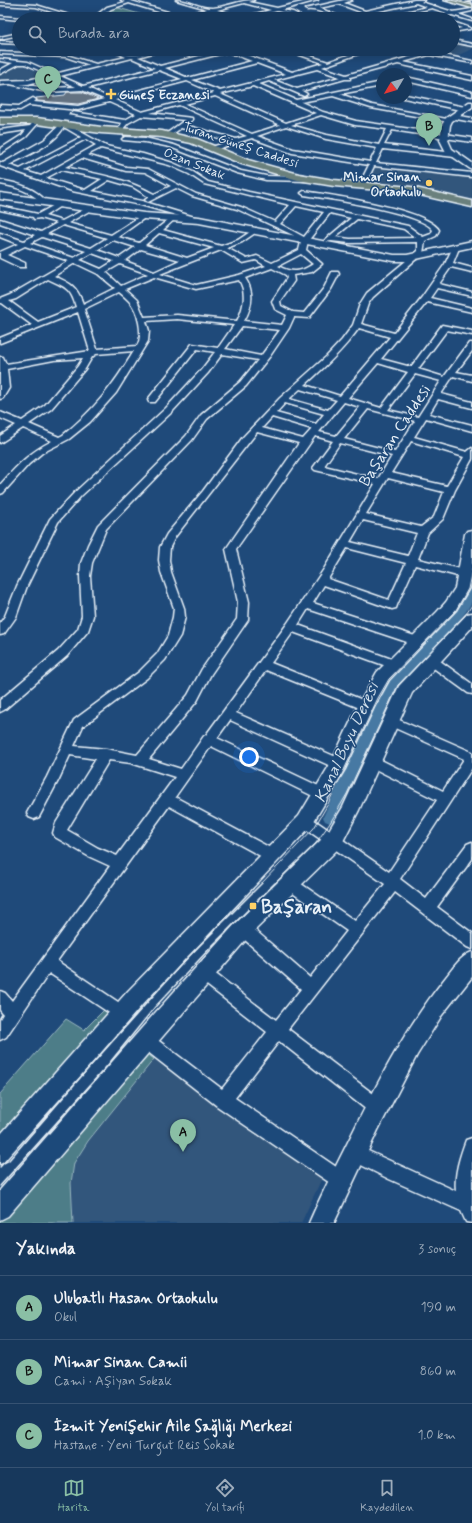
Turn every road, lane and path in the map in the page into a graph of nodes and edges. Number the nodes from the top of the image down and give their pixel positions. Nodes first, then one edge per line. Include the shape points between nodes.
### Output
1 (178, 0) edge
2 (238, 0) edge
3 (252, 0) edge
4 (316, 0) edge
5 (350, 0) edge
6 (422, 0) edge
7 (447, 0) edge
8 (464, 0) edge
9 (127, 1) edge
10 (415, 1) junction
11 (245, 2) junction
12 (339, 2) junction
13 (0, 4) edge
14 (472, 4) edge
15 (432, 7) junction
16 (314, 8) junction
17 (279, 9) junction
18 (213, 10) junction
19 (472, 10) edge
20 (56, 12) edge
21 (104, 12) edge
22 (164, 12) edge
23 (204, 12) edge
24 (220, 12) edge
25 (268, 12) edge
26 (288, 12) edge
27 (296, 12) edge
28 (325, 12) edge
29 (366, 12) joint
30 (410, 12) edge
31 (445, 12) edge
32 (460, 12) edge
33 (0, 17) edge
34 (460, 17) edge
35 (12, 18) edge
36 (472, 20) edge
37 (460, 26) edge
38 (461, 30) joint
39 (0, 32) edge
40 (472, 32) edge
41 (10, 36) joint
42 (0, 38) edge
43 (0, 42) edge
44 (460, 42) edge
45 (12, 43) edge
46 (472, 45) edge
47 (0, 53) edge
48 (12, 54) edge
49 (467, 54) dead end
50 (28, 56) edge
51 (66, 56) edge
52 (82, 56) edge
53 (136, 56) edge
54 (205, 56) edge
55 (244, 56) edge
56 (306, 56) edge
57 (350, 56) edge
58 (420, 56) edge
59 (442, 56) edge
60 (132, 57) junction
61 (80, 59) junction
62 (456, 59) junction
63 (0, 60) edge
64 (258, 61) junction
65 (19, 62) junction
66 (472, 62) edge
67 (327, 63) junction
68 (398, 63) junction
69 (97, 66) junction
70 (316, 67) junction
71 (160, 68) junction
72 (427, 69) junction
73 (0, 72) edge
74 (420, 72) dead end
75 (292, 74) junction
76 (55, 76) junction
77 (347, 78) junction
78 (472, 78) edge
79 (188, 80) junction
80 (270, 80) junction
81 (353, 80) dead end
82 (412, 80) edge
83 (359, 82) dead end
84 (0, 84) edge
85 (12, 84) junction
86 (254, 84) junction
87 (376, 85) edge
88 (371, 86) junction
89 (83, 88) junction
90 (376, 88) edge
91 (47, 90) junction
92 (298, 91) junction
93 (218, 94) junction
94 (334, 94) junction
95 (472, 94) edge
96 (412, 97) edge
97 (314, 98) junction
98 (110, 100) junction
99 (294, 102) junction
100 (28, 103) junction
101 (180, 104) junction
102 (468, 106) edge
103 (0, 107) edge
104 (78, 108) junction
105 (321, 113) junction
106 (142, 114) junction
107 (451, 119) junction
108 (472, 120) edge
109 (0, 121) edge
110 (126, 122) junction
111 (35, 124) junction
112 (63, 124) junction
113 (287, 124) junction
114 (181, 126) junction
115 (122, 128) dead end
116 (390, 128) junction
117 (0, 132) edge
118 (155, 133) junction
119 (168, 135) junction
120 (252, 135) junction
121 (445, 135) junction
122 (85, 137) junction
123 (125, 139) dead end
124 (145, 140) junction
125 (472, 140) edge
126 (236, 141) junction
127 (101, 145) junction
128 (381, 146) junction
129 (214, 148) junction
130 (0, 152) edge
131 (455, 155) junction
132 (82, 156) junction
133 (2, 164) edge
134 (372, 164) junction
135 (472, 167) edge
136 (59, 168) junction
137 (20, 171) junction
138 (472, 176) edge
139 (42, 178) junction
140 (108, 178) junction
141 (308, 179) junction
142 (0, 182) edge
143 (175, 186) junction
144 (362, 186) junction
145 (85, 192) junction
146 (304, 193) dead end
147 (0, 196) edge
148 (154, 197) junction
149 (44, 202) junction
150 (60, 204) junction
151 (142, 204) junction
152 (294, 204) junction
153 (472, 204) edge
154 (254, 205) junction
155 (0, 208) edge
156 (89, 209) junction
157 (328, 211) junction
158 (39, 216) junction
159 (144, 216) junction
160 (357, 216) junction
161 (172, 218) junction
162 (198, 220) junction
163 (0, 221) edge
164 (64, 223) junction
165 (20, 226) junction
166 (275, 226) junction
167 (88, 230) junction
168 (256, 230) junction
169 (158, 231) junction
170 (43, 234) junction
171 (81, 234) dead end
172 (0, 236) edge
173 (112, 237) junction
174 (74, 238) dead end
175 (330, 239) junction
176 (422, 240) junction
177 (67, 242) junction
178 (25, 244) junction
179 (472, 244) edge
180 (322, 245) junction
181 (142, 246) junction
182 (304, 246) junction
183 (222, 248) junction
184 (454, 248) junction
185 (92, 250) junction
186 (50, 252) junction
187 (1, 255) edge
188 (418, 256) junction
189 (73, 260) junction
190 (121, 260) junction
191 (187, 260) junction
192 (449, 264) junction
193 (22, 265) dead end
194 (272, 266) junction
195 (472, 270) edge
196 (101, 272) junction
197 (155, 274) junction
198 (289, 274) junction
199 (335, 274) dead end
200 (48, 276) junction
201 (240, 276) junction
202 (434, 285) junction
203 (120, 289) junction
204 (472, 294) edge
205 (425, 299) junction
206 (2, 300) edge
207 (80, 308) junction
208 (472, 310) edge
209 (291, 314) junction
210 (142, 319) junction
211 (240, 323) junction
212 (356, 325) junction
213 (38, 326) junction
214 (285, 328) junction
215 (472, 333) edge
216 (396, 336) junction
217 (0, 341) edge
218 (472, 345) edge
219 (140, 348) junction
220 (220, 351) junction
221 (92, 354) junction
222 (264, 359) junction
223 (376, 360) junction
224 (2, 367) edge
225 (414, 371) junction
226 (449, 376) junction
227 (472, 378) edge
228 (298, 386) junction
229 (0, 396) edge
230 (437, 396) junction
231 (152, 400) dead end
232 (283, 400) junction
233 (341, 400) junction
234 (472, 405) edge
235 (366, 406) junction
236 (383, 411) junction
237 (328, 413) junction
238 (270, 414) junction
239 (0, 415) edge
240 (422, 418) junction
241 (24, 424) junction
242 (472, 428) edge
243 (256, 429) junction
244 (314, 430) junction
245 (409, 438) junction
246 (0, 440) edge
247 (58, 440) junction
248 (338, 440) junction
249 (305, 442) junction
250 (471, 453) edge
251 (397, 455) junction
252 (382, 478) junction
253 (450, 490) junction
254 (0, 491) edge
255 (360, 516) junction
256 (423, 531) junction
257 (472, 534) edge
258 (345, 544) junction
259 (412, 560) junction
260 (465, 574) junction
261 (322, 581) junction
262 (305, 604) junction
263 (472, 618) edge
264 (291, 627) junction
265 (0, 631) edge
266 (418, 641) junction
267 (432, 661) junction
268 (264, 664) junction
269 (393, 664) junction
270 (472, 690) edge
271 (366, 706) junction
272 (0, 707) edge
273 (227, 714) junction
274 (390, 722) junction
275 (208, 739) junction
276 (67, 750) junction
277 (106, 754) junction
278 (472, 758) edge
279 (140, 760) junction
280 (372, 762) junction
281 (339, 764) junction
282 (183, 775) junction
283 (322, 794) junction
284 (166, 798) junction
285 (445, 798) junction
286 (34, 813) dead end
287 (318, 831) junction
288 (472, 848) edge
289 (273, 856) junction
290 (120, 864) junction
291 (393, 882) junction
292 (289, 883) junction
293 (428, 908) junction
294 (243, 929) junction
295 (357, 930) junction
296 (472, 942) edge
297 (472, 961) edge
298 (47, 963) junction
299 (204, 974) junction
300 (311, 988) junction
301 (0, 998) edge
302 (6, 1013) edge
303 (122, 1013) junction
304 (278, 1030) junction
305 (0, 1032) edge
306 (145, 1040) junction
307 (223, 1100) junction
308 (378, 1108) junction
309 (472, 1146) edge
310 (0, 1152) edge
311 (355, 1152) junction
312 (342, 1181) junction
313 (0, 1208) edge
314 (470, 1211) edge
315 (321, 1223) edge

1 - 18 street
2 - 11 street
3 - 11 street
4 - 17 street
5 - 12 street
6 - 10 street
7 - 14 main road
8 - 14 main road
9 - 21 street
9 - 22 street
10 - 15 street
10 - 29 street
11 - 17 street
11 - 18 street
12 - 16 street
12 - 29 street
13 - 20 street via 36,6
15 - 30 street
15 - 31 street
16 - 27 street
16 - 28 street
17 - 25 street
17 - 26 street
18 - 23 street
18 - 24 street
19 - 32 street
33 - 35 street
34 - 36 street
37 - 38 street via 468,29
38 - 40 street
39 - 41 street
41 - 42 street
43 - 45 street
44 - 46 street
47 - 48 street
49 - 62 street
50 - 65 street
51 - 61 street
52 - 61 street
53 - 60 street
54 - 71 street
55 - 64 street
56 - 67 street
57 - 67 street
58 - 68 street
59 - 62 street
60 - 69 street
60 - 71 street
61 - 69 street
62 - 66 street
63 - 65 street
64 - 75 street
64 - 79 street
65 - 73 street
65 - 76 street
67 - 70 street
68 - 72 street
68 - 77 street
69 - 76 street
70 - 75 street
70 - 77 street
71 - 79 street
71 - 89 street
72 - 74 street
72 - 78 street
75 - 80 street
76 - 85 street
76 - 89 street
77 - 81 street
77 - 92 street
79 - 93 street
79 - 98 street
80 - 86 street
80 - 92 street
82 - 95 street
83 - 88 street
84 - 85 street
85 - 91 street
86 - 93 street
86 - 99 street
87 - 88 street
88 - 90 street
88 - 94 street
89 - 91 street
89 - 98 street
91 - 100 street
92 - 97 street
93 - 101 street
93 - 113 street
94 - 97 street
94 - 107 street via 371,106
96 - 102 street
97 - 99 street
98 - 104 street
98 - 106 street
99 - 105 street
100 - 103 street via 20,108
100 - 104 street
101 - 106 street
101 - 120 street
102 - 107 main road
104 - 110 street via 72,115
105 - 113 street
105 - 116 street via 347,121
106 - 110 street
106 - 114 street via 190,119
107 - 108 street
107 - 121 main road
109 - 111 main road, Turan Güneş Caddesi
110 - 115 street
111 - 112 main road, Turan Güneş Caddesi
111 - 117 street
111 - 130 street via 15,143
112 - 118 main road, Turan Güneş Caddesi
112 - 122 street, Ozan Sokak
112 - 133 street via 62,129 47,140
113 - 120 street
113 - 128 street via 325,137
114 - 119 street
114 - 126 street
116 - 121 street
116 - 128 street
118 - 119 main road, Turan Güneş Caddesi
118 - 124 street via 154,137
119 - 129 main road, Turan Güneş Caddesi
120 - 126 street
120 - 134 street via 292,151
121 - 125 street
121 - 131 main road via 445,144
122 - 127 street, Ozan Sokak
122 - 137 street
123 - 124 street
124 - 141 street via 188,151 239,172 266,178
126 - 129 street
127 - 132 street
127 - 154 street, Ozan Sokak via 171,164
128 - 131 street
128 - 134 street
129 - 141 main road, Turan Güneş Caddesi via 258,166
131 - 135 main road
132 - 136 street
132 - 143 street via 126,169 142,169
133 - 137 street
134 - 138 street
134 - 144 street
136 - 139 street
136 - 140 street
137 - 139 street
139 - 145 street
140 - 145 street
140 - 148 street via 135,186
141 - 144 main road, Turan Güneş Caddesi
142 - 149 street via 19,185 36,193
143 - 148 street
143 - 154 street via 194,195 229,204
144 - 153 main road, Turan Güneş Caddesi via 411,190
145 - 151 street
146 - 176 street via 366,203 424,221 435,227 436,232
147 - 149 main road
148 - 151 street
149 - 150 main road
150 - 156 main road
150 - 158 street
151 - 162 street
152 - 154 street, Ozan Sokak
152 - 157 street, Ozan Sokak
152 - 166 street
154 - 166 street
155 - 158 street
156 - 159 main road
156 - 164 street
157 - 160 street, Ozan Sokak
157 - 182 street
158 - 164 street
158 - 165 street
159 - 161 main road
159 - 173 street
160 - 175 street
160 - 176 street, Ozan Sokak via 406,227
161 - 162 main road
161 - 169 street
162 - 168 main road
163 - 165 street
164 - 167 street
164 - 170 street
165 - 170 street
165 - 172 street
166 - 182 street via 295,234
167 - 171 street
167 - 173 street
168 - 182 main road
168 - 183 street via 240,241
169 - 181 street
169 - 183 street
170 - 177 street
170 - 178 street
172 - 178 street
173 - 181 street
173 - 185 street
174 - 177 street
175 - 176 street
175 - 180 street
176 - 188 street
177 - 185 street
177 - 186 street
178 - 186 street
178 - 187 street
179 - 184 main road
180 - 182 main road
180 - 188 main road via 394,258
181 - 190 street
181 - 191 street
182 - 194 street
182 - 198 street via 318,264 309,270
183 - 191 street
183 - 194 street via 246,261 257,258
184 - 188 main road
184 - 192 street
185 - 189 street
185 - 190 street
186 - 189 street
187 - 193 street
188 - 212 street via 370,295
189 - 196 street
189 - 200 street
190 - 196 street
190 - 197 street
191 - 197 street
192 - 195 street
192 - 202 street
194 - 198 street
194 - 201 street
196 - 203 street
197 - 201 street via 198,287
197 - 203 street
198 - 209 street via 290,282 282,288 276,301 278,307
199 - 209 street via 306,316
200 - 206 street via 13,297
200 - 207 street via 68,285 76,294
201 - 211 street via 248,296
202 - 204 street
202 - 205 street
203 - 207 street
203 - 210 street via 135,303
205 - 208 street
205 - 216 street
206 - 213 street
207 - 213 street
207 - 221 street
209 - 214 street
210 - 211 street via 177,317
210 - 219 street via 145,336
211 - 214 street
211 - 220 street
212 - 216 street
212 - 228 street via 338,350
213 - 217 street
214 - 222 street
215 - 225 street via 446,327
216 - 223 street
218 - 226 street, Başaran Caddesi
219 - 221 street
219 - 247 street via 113,391 87,420
220 - 222 street
220 - 231 street via 195,346
220 - 265 street via 169,410 78,494 54,521 22,586 10,617
221 - 224 street
221 - 241 street via 48,407
222 - 272 street via 243,384 204,417 189,438 102,527 93,543 86,568 86,627 48,668
223 - 225 street
223 - 233 street
224 - 229 street via 5,388
225 - 226 street
225 - 236 street
226 - 227 street
226 - 230 street, Başaran Caddesi
228 - 232 street
228 - 233 street
230 - 234 street
230 - 240 street, Başaran Caddesi
232 - 237 street
232 - 238 street
233 - 235 street
233 - 237 street
235 - 236 street
235 - 248 street
236 - 240 street
237 - 244 street
238 - 243 street
238 - 244 street
239 - 241 street
240 - 242 street
240 - 245 street, Başaran Caddesi
241 - 246 street
241 - 247 street
243 - 249 street
243 - 276 street via 240,446 165,547 166,572 179,608 174,636 167,649 143,676 82,719
244 - 248 street
244 - 249 street
245 - 250 street
245 - 251 street, Başaran Caddesi
247 - 254 street via 34,456
248 - 251 street
248 - 252 street via 318,468
249 - 279 street via 231,549 244,605 242,620 206,672 193,698
250 - 253 street
251 - 252 street, Başaran Caddesi
252 - 253 street
252 - 255 street, Başaran Caddesi
253 - 256 street via 438,520
255 - 256 street
255 - 258 street, Başaran Caddesi
256 - 259 street
257 - 260 main road
258 - 259 street
258 - 261 street, Başaran Caddesi
259 - 260 street
259 - 261 street via 392,605
260 - 266 main road via 462,588 451,606
261 - 262 street, Başaran Caddesi
262 - 264 street, Başaran Caddesi
262 - 266 street
263 - 267 main road
264 - 268 street, Başaran Caddesi
264 - 269 street
266 - 269 main road
267 - 270 street
267 - 274 main road via 405,690
268 - 271 street
268 - 273 street, Başaran Caddesi
269 - 271 main road
271 - 281 main road
273 - 275 street, Başaran Caddesi
273 - 281 street
274 - 278 street
274 - 280 main road
275 - 282 street, Başaran Caddesi
275 - 283 street
276 - 277 street
276 - 286 street
277 - 279 street
277 - 290 street via 60,831 63,836
278 - 285 street
279 - 282 street
280 - 285 street
280 - 287 main road via 350,810
281 - 283 main road
282 - 284 street, Başaran Caddesi
283 - 287 main road
284 - 289 street
284 - 290 street, Başaran Caddesi
285 - 291 street
287 - 289 main road
287 - 291 street
287 - 292 main road
288 - 293 street
289 - 303 main road
290 - 298 street, Başaran Caddesi
291 - 293 street
291 - 295 street
292 - 294 main road
292 - 295 street
293 - 296 street
294 - 299 main road
294 - 300 street
295 - 300 street
297 - 308 main road via 409,1048
298 - 302 street, Başaran Caddesi
298 - 303 street
299 - 304 street
299 - 306 main road
300 - 304 street
301 - 302 street
302 - 305 street, Başaran Caddesi
303 - 310 main road
304 - 307 street
304 - 308 street
306 - 307 street
306 - 313 main road
307 - 312 street
308 - 311 main road
309 - 314 street via 463,1180
311 - 312 main road
311 - 314 street
312 - 315 main road

